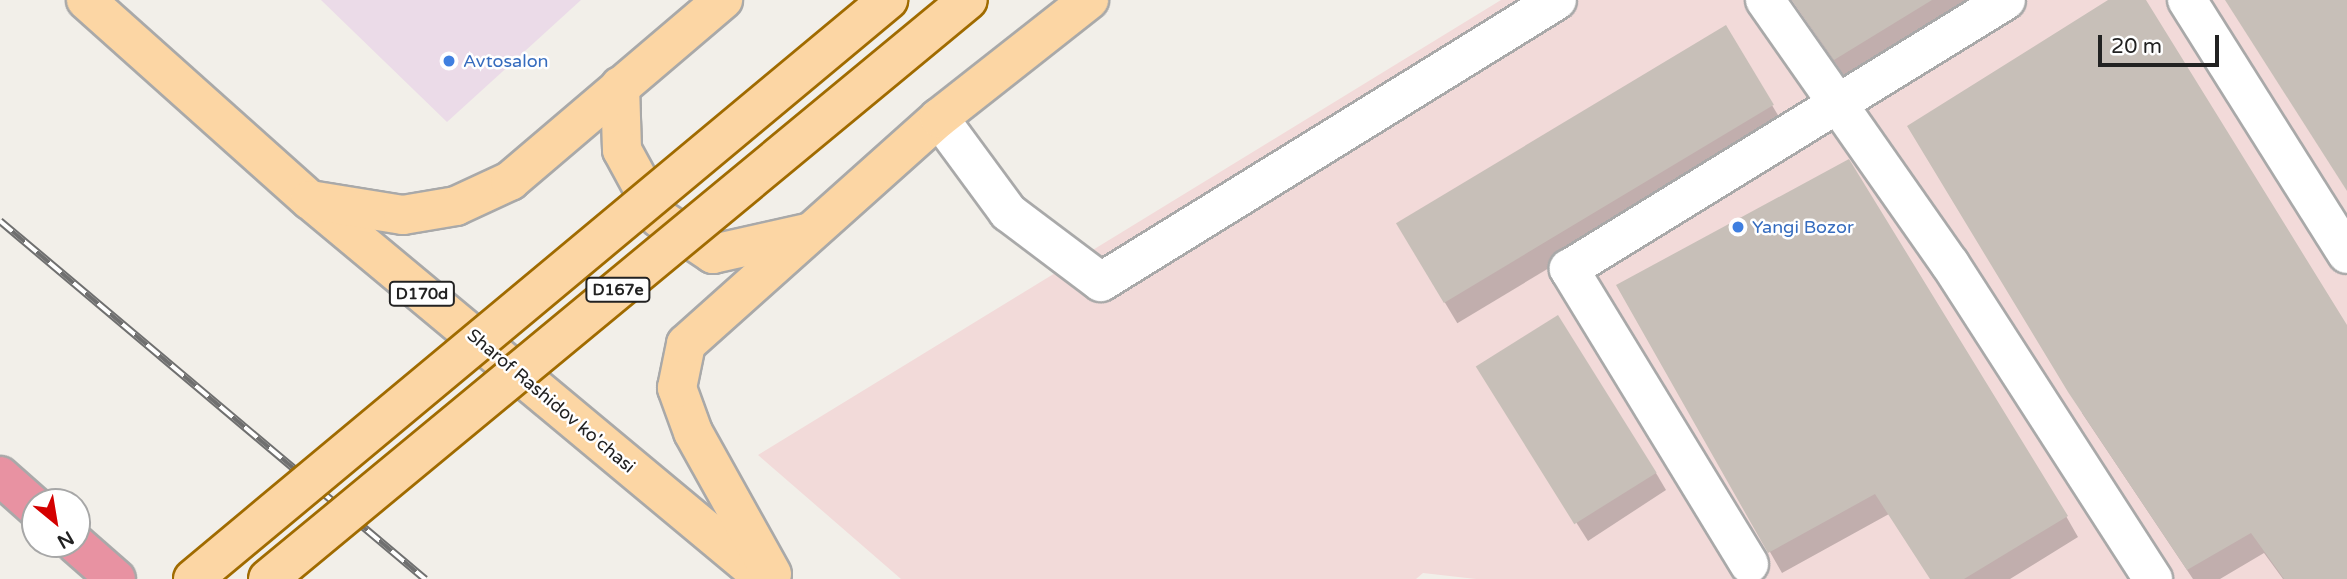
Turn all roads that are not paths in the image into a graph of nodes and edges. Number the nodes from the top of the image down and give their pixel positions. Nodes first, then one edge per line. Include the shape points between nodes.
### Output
1 (86, 0) edge
2 (723, 0) edge
3 (888, 0) edge
4 (968, 0) edge
5 (1089, 0) edge
6 (1557, 0) edge
7 (1765, 0) edge
8 (2006, 0) edge
9 (2186, 0) edge
10 (620, 86) junction
11 (1838, 102) junction
12 (939, 118) junction
13 (310, 200) junction
14 (809, 232) junction
15 (2347, 254) edge
16 (0, 476) edge
17 (21, 495) edge
18 (91, 557) edge
19 (1749, 564) dead end
20 (116, 579) edge
21 (193, 579) edge
22 (268, 579) edge
23 (765, 579) edge
24 (775, 579) edge
25 (2153, 579) edge

1 - 13 main road, Sharof Rashidov ko'chasi / D170d
2 - 10 main road
3 - 21 main road, D167e, bridge
4 - 22 main road, D167e, bridge
5 - 12 main road
6 - 12 lane via 1101,282 1008,212
7 - 11 lane
8 - 11 lane
9 - 15 lane
10 - 13 main road via 510,181 456,206 403,215
10 - 14 main road via 622,150 659,218 713,254
11 - 19 lane via 1569,269
11 - 25 lane via 1950,264
12 - 14 main road
13 - 23 main road, Sharof Rashidov ko'chasi / D170d
14 - 24 main road via 686,344 677,388 693,432
16 - 17 highway
18 - 20 highway

